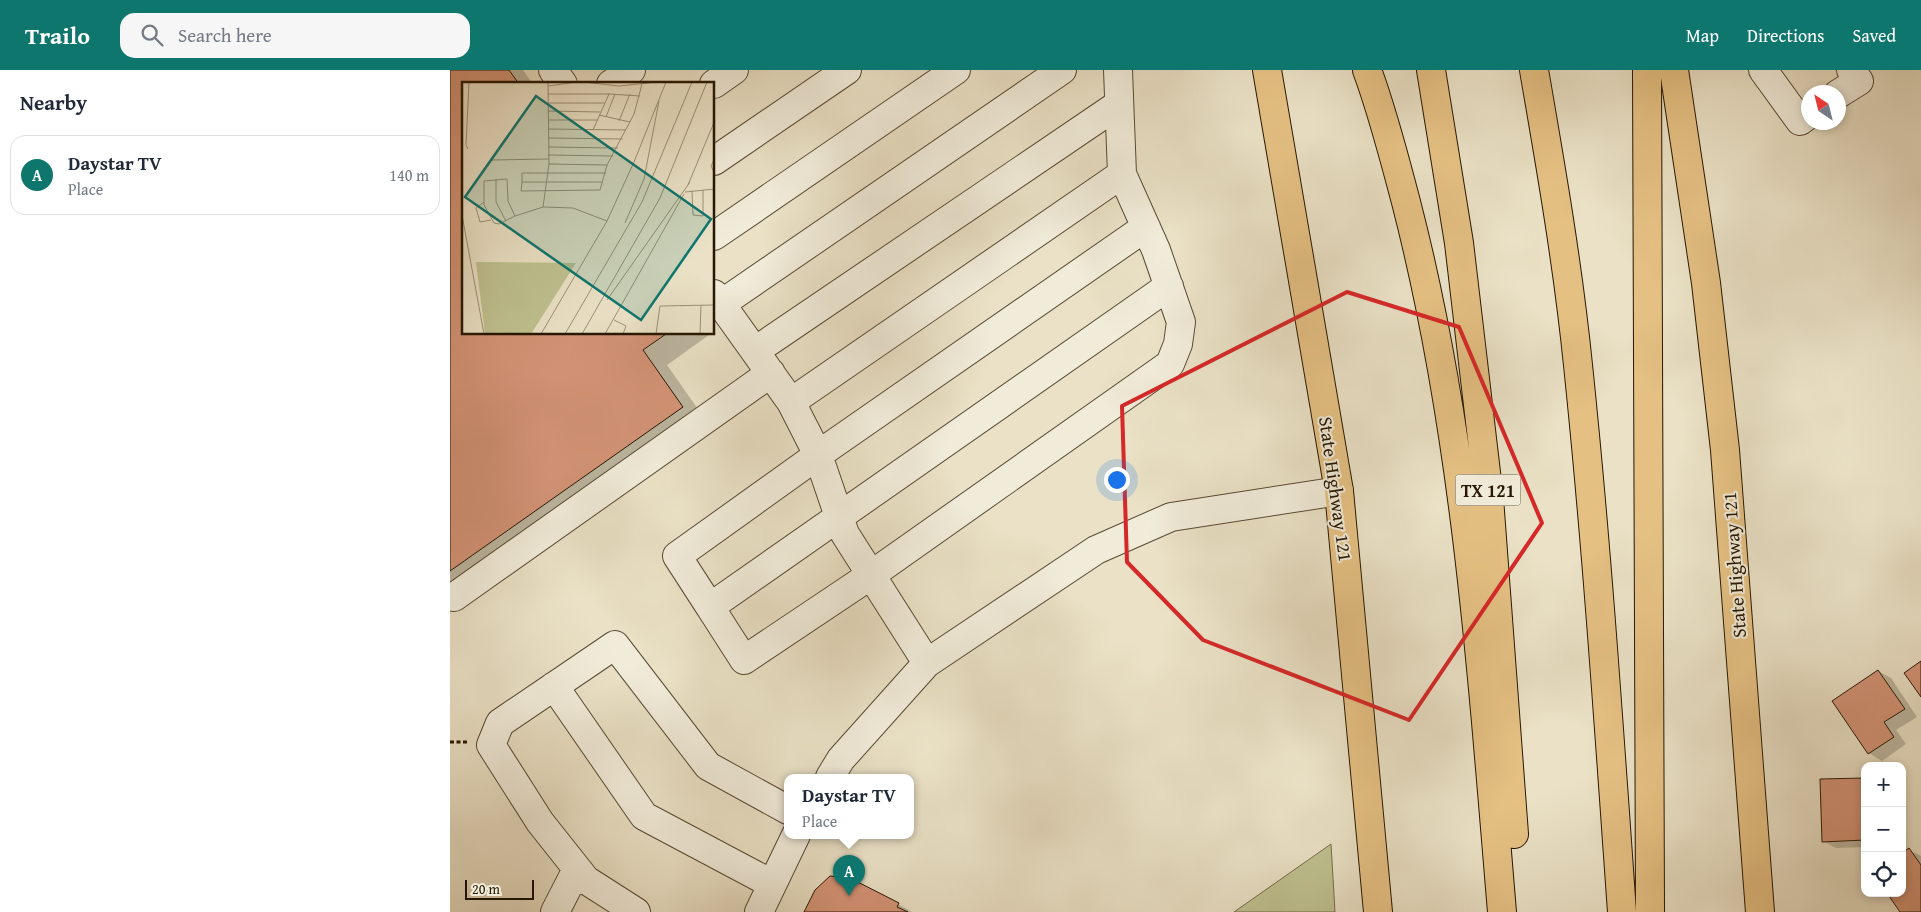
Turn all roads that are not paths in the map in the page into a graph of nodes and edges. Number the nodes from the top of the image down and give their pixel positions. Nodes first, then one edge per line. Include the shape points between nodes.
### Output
1 (553, 70) edge
2 (631, 70) edge
3 (734, 70) edge
4 (847, 70) edge
5 (956, 70) edge
6 (1062, 70) edge
7 (1118, 70) edge
8 (1267, 70) edge
9 (1367, 70) edge
10 (1431, 70) edge
11 (1534, 70) edge
12 (1647, 70) edge
13 (1674, 70) edge
14 (1763, 70) edge
15 (1852, 70) edge
16 (562, 82) edge
17 (614, 82) edge
18 (715, 83) edge
19 (1846, 89) edge
20 (1119, 104) junction
21 (1801, 120) edge
22 (715, 160) edge
23 (1122, 174) junction
24 (1146, 228) junction
25 (715, 235) edge
26 (1170, 286) junction
27 (718, 299) edge
28 (755, 351) junction
29 (771, 373) junction
30 (791, 402) junction
31 (825, 450) junction
32 (1339, 491) junction
33 (838, 517) junction
34 (871, 574) junction
35 (454, 597) dead end
36 (710, 607) junction
37 (927, 663) junction
38 (554, 686) junction
39 (832, 774) edge
40 (784, 808) edge
41 (794, 839) edge
42 (577, 869) junction
43 (772, 884) junction
44 (555, 912) edge
45 (636, 912) edge
46 (759, 912) edge
47 (1378, 912) edge
48 (1502, 912) edge
49 (1520, 912) edge
50 (1622, 912) edge
51 (1650, 912) edge
52 (1760, 912) edge

1 - 16 lane
2 - 17 lane
3 - 18 lane
4 - 22 lane
5 - 25 lane
6 - 27 lane
7 - 20 lane
8 - 32 main road, State Highway 121
9 - 48 main road via 1382,110 1418,248 1445,377 1478,626
10 - 49 main road, TX 121 via 1459,243 1489,498
11 - 50 main road via 1578,363
12 - 51 main road
13 - 52 main road, State Highway 121 via 1706,282 1725,450
14 - 21 lane
15 - 19 lane via 1859,80
20 - 23 lane
20 - 28 lane
23 - 24 lane
23 - 30 lane
24 - 26 lane
24 - 31 lane
26 - 33 lane
26 - 34 lane via 1181,322 1178,344 1170,364
27 - 28 lane
28 - 29 lane
29 - 30 lane
29 - 35 lane
30 - 31 lane
31 - 33 lane
31 - 36 lane via 677,556
32 - 37 lane via 1171,517 1096,550
32 - 47 main road, State Highway 121
33 - 34 lane
33 - 36 lane
34 - 36 lane via 744,660
34 - 37 lane
37 - 39 lane via 841,759
38 - 40 lane via 615,645 708,766
38 - 42 lane via 500,723 491,745 540,822
38 - 43 lane via 644,816
41 - 43 lane
42 - 44 lane
42 - 45 lane via 586,880
43 - 46 lane

